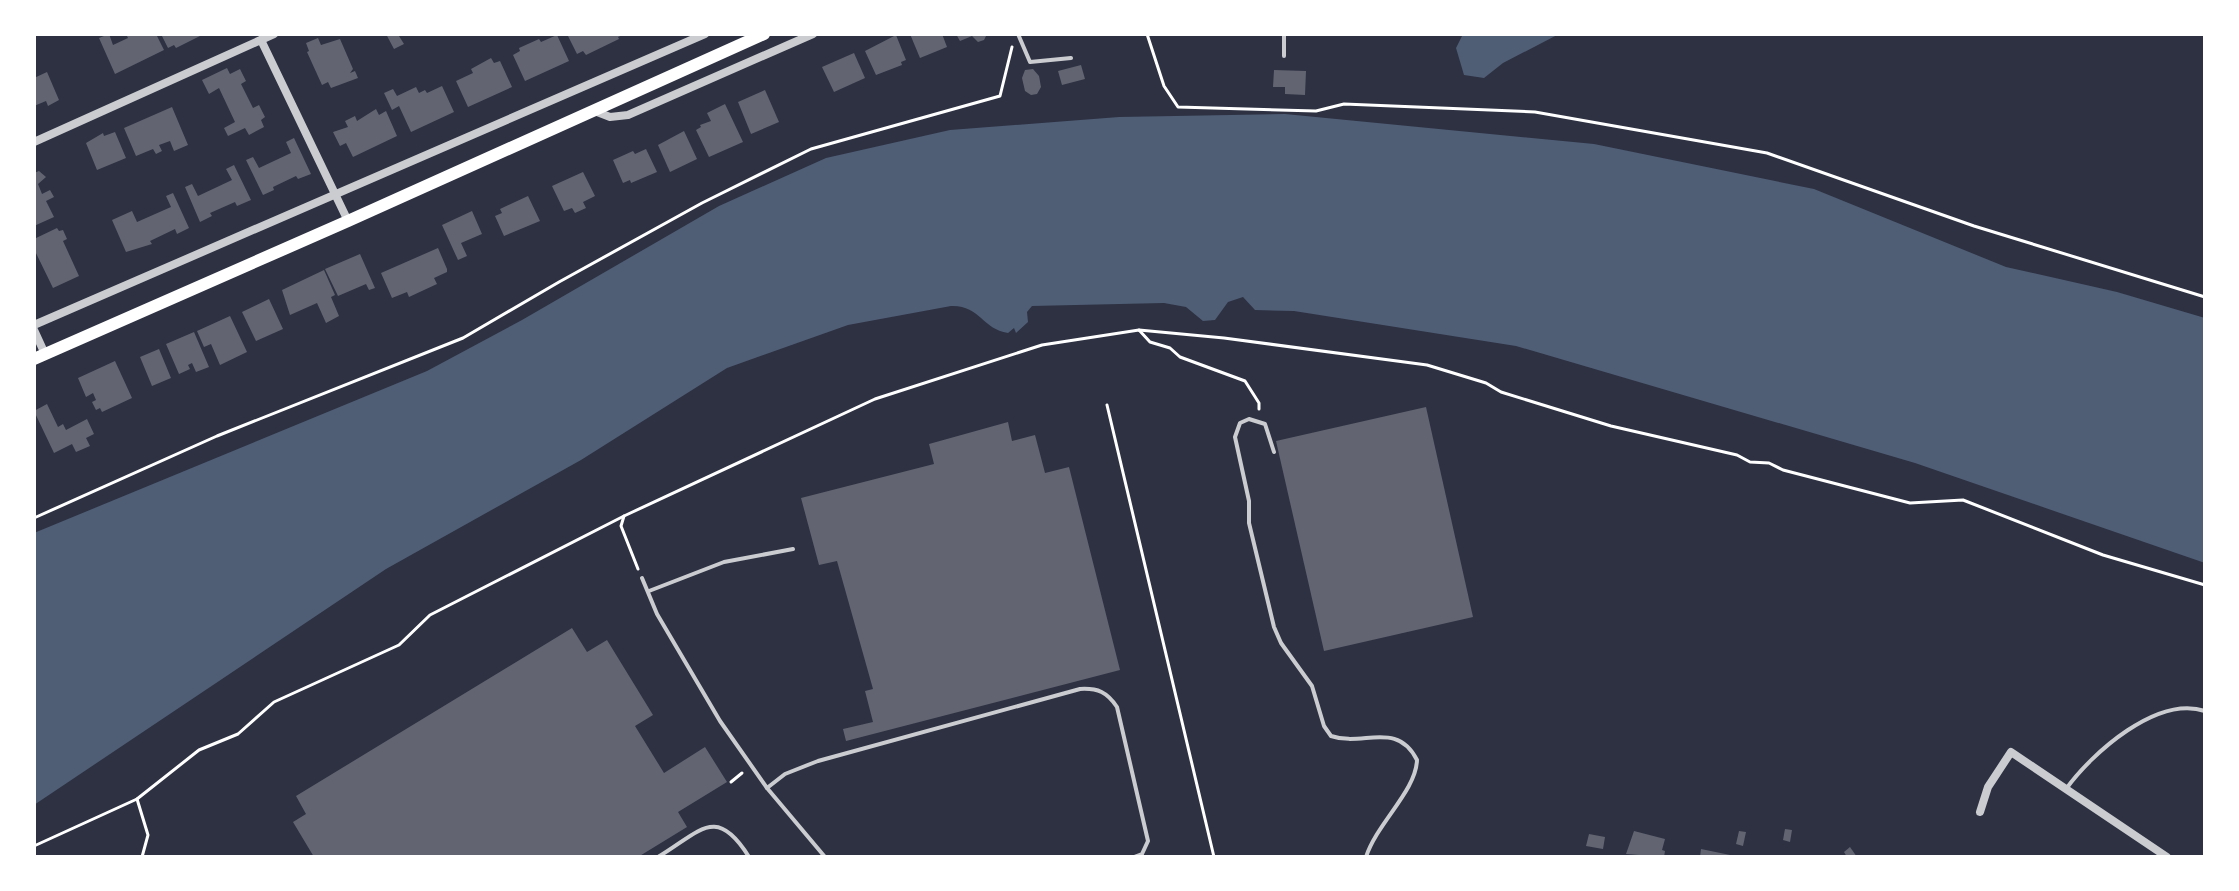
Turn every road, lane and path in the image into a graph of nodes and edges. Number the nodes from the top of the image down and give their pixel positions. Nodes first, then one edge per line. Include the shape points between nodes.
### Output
1 (274, 34) edge
2 (705, 34) edge
3 (764, 34) edge
4 (813, 34) edge
5 (1018, 34) edge
6 (1147, 34) edge
7 (1284, 34) edge
8 (261, 40) junction
9 (1012, 47) dead end
10 (1284, 56) dead end
11 (1071, 58) dead end
12 (592, 110) junction
13 (34, 142) edge
14 (335, 195) junction
15 (348, 221) junction
16 (2205, 297) edge
17 (34, 328) edge
18 (1139, 330) junction
19 (39, 356) edge
20 (1107, 405) dead end
21 (1259, 422) junction
22 (1274, 452) dead end
23 (624, 516) junction
24 (34, 518) edge
25 (793, 549) dead end
26 (642, 578) joint
27 (2205, 585) edge
28 (649, 591) junction
29 (2205, 711) edge
30 (751, 766) junction
31 (731, 782) dead end
32 (767, 788) junction
33 (2066, 789) junction
34 (137, 799) junction
35 (1980, 812) dead end
36 (34, 846) edge
37 (142, 857) edge
38 (658, 857) edge
39 (749, 857) edge
40 (825, 857) edge
41 (1134, 857) edge
42 (1214, 857) edge
43 (1366, 857) edge
44 (2167, 857) edge

1 - 8 street
2 - 14 street
3 - 12 main road
4 - 12 street via 628,115 610,117
5 - 11 lane via 1030,62
6 - 16 path via 1164,86 1178,107 1316,111 1344,104 1535,112 1767,153 1974,226
7 - 10 lane
8 - 13 street
8 - 14 street
9 - 24 path via 1000,96 811,149 702,203 463,338 217,436
12 - 15 main road
14 - 15 street
14 - 17 street
15 - 19 main road
17 - 19 street
18 - 21 path via 1180,357 1245,381 1259,403
18 - 23 path via 1042,345 875,399
18 - 27 path via 1427,365 1611,426 1769,463 1850,489 1910,503 1963,500 2103,555
20 - 42 path
21 - 22 lane via 1268,429
21 - 43 lane via 1240,423 1235,437 1249,523 1281,643 1312,686 1331,736 1396,739 1417,760 1415,776
23 - 26 path via 621,526
23 - 34 path via 430,615 399,645 274,702 238,734 199,750
25 - 28 lane via 724,562
26 - 28 lane
28 - 30 lane via 668,632
29 - 33 lane via 2175,709 2132,727 2090,759
30 - 31 path
30 - 32 lane
32 - 40 lane
32 - 41 lane via 818,761 1096,688 1117,707 1148,841 1142,854
33 - 35 street via 2011,752 1988,787
33 - 44 street
34 - 36 path
34 - 37 path via 148,835
38 - 39 lane via 715,825 726,828

